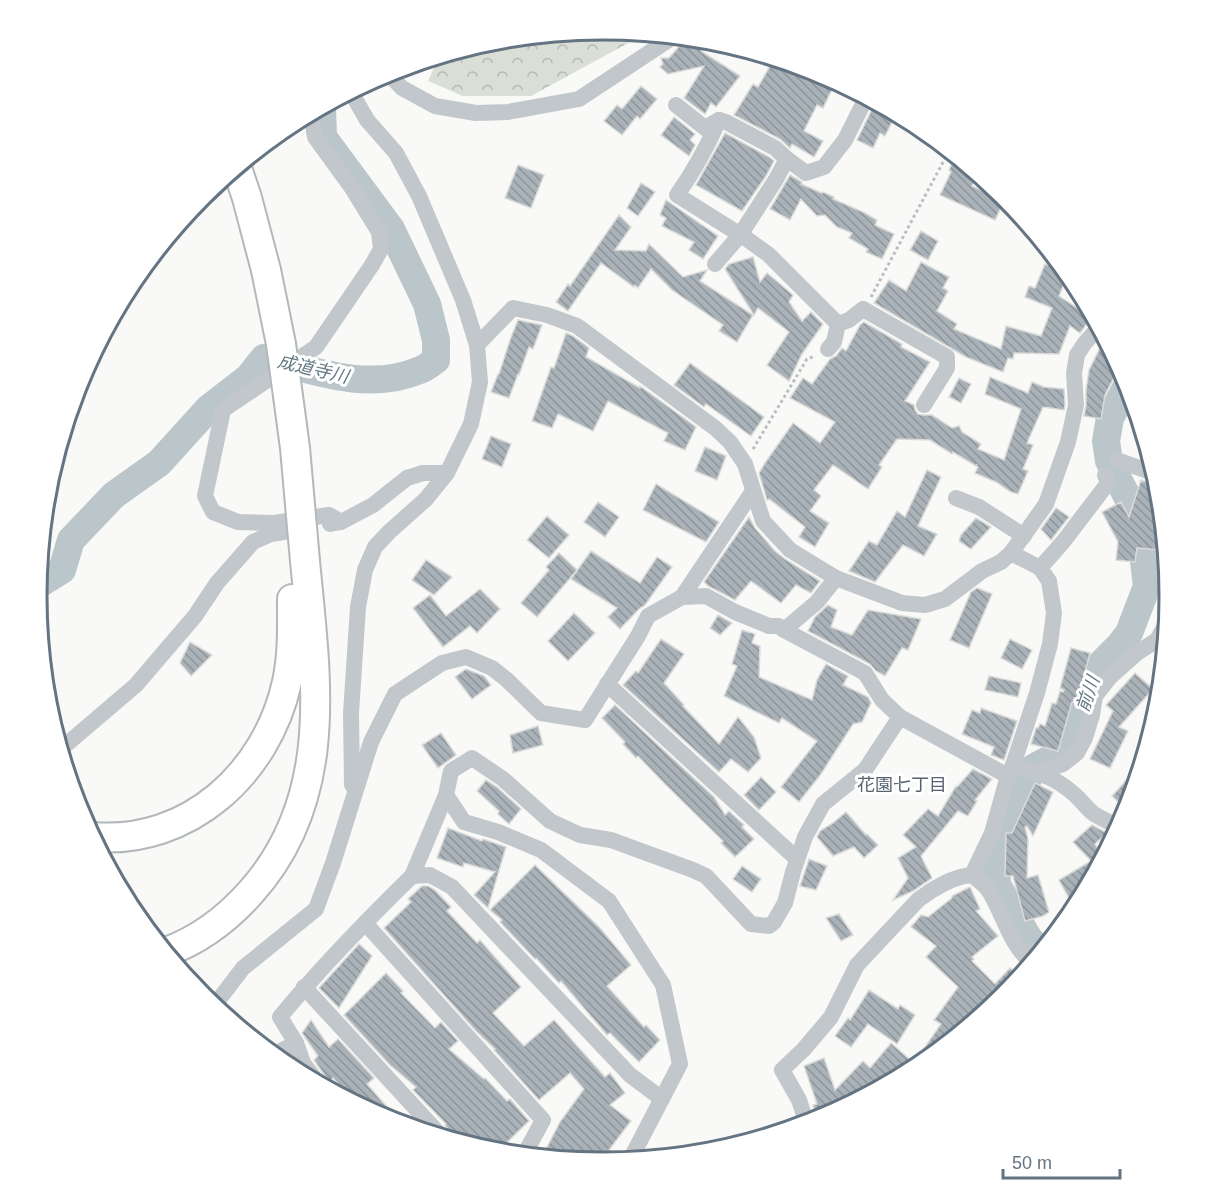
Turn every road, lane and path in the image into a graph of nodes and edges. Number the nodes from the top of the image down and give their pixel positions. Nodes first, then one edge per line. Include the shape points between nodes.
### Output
1 (663, 44) edge
2 (396, 81) edge
3 (355, 99) edge
4 (676, 105) dead end
5 (863, 105) edge
6 (719, 120) junction
7 (312, 124) edge
8 (787, 159) junction
9 (240, 176) edge
10 (226, 188) edge
11 (740, 235) junction
12 (715, 264) dead end
13 (259, 272) junction
14 (838, 324) junction
15 (1093, 334) edge
16 (477, 345) junction
17 (828, 349) dead end
18 (924, 405) dead end
19 (1117, 460) dead end
20 (1145, 470) edge
21 (447, 473) junction
22 (1106, 475) dead end
23 (753, 491) junction
24 (956, 498) dead end
25 (341, 522) junction
26 (1024, 536) junction
27 (1011, 553) junction
28 (298, 561) junction
29 (1040, 568) junction
30 (836, 578) junction
31 (682, 597) junction
32 (784, 630) junction
33 (1157, 639) edge
34 (607, 684) junction
35 (900, 717) junction
36 (67, 744) edge
37 (1021, 770) junction
38 (446, 795) junction
39 (352, 802) junction
40 (1111, 822) edge
41 (103, 837) edge
42 (797, 859) junction
43 (972, 875) junction
44 (412, 876) junction
45 (364, 923) junction
46 (173, 948) edge
47 (1026, 958) edge
48 (304, 987) junction
49 (219, 999) edge
50 (296, 1043) junction
51 (282, 1050) edge
52 (305, 1065) edge
53 (662, 1099) junction
54 (804, 1115) edge
55 (431, 1125) edge
56 (528, 1148) edge
57 (635, 1151) edge

1 - 2 street via 579,99 508,112 435,106
3 - 16 street via 367,120 396,153 419,196 463,300
4 - 6 street via 705,128
5 - 8 street via 845,140 824,167 806,173
6 - 8 street via 775,148
6 - 11 street via 692,175 677,195
7 - 25 street via 315,137 379,232 381,249 316,347 223,410 205,496 213,512 238,522 274,524 329,515
8 - 11 street
9 - 13 highway
10 - 13 highway
11 - 12 street
11 - 14 street via 769,255
13 - 28 highway, bridge via 281,344 292,425
14 - 17 street
14 - 18 street via 863,309 946,357 947,369
15 - 26 street via 1077,356 1076,405 1068,442 1046,504
16 - 21 street via 480,382 471,424
16 - 23 street via 513,308 577,326 730,442 745,464
19 - 20 street
21 - 25 street via 407,478 373,505
21 - 39 street via 426,499 389,531 375,548 365,570 358,607 351,713
22 - 29 street via 1108,483
23 - 30 street via 763,521 790,550
23 - 31 street
24 - 26 street via 979,507
25 - 36 street via 271,534 253,542 136,685
26 - 27 street
27 - 29 street
27 - 30 street via 945,599 925,605 902,603
28 - 41 highway via 287,681 278,714 244,773 219,798 166,828 133,836
28 - 46 highway via 316,676 315,727 301,808 283,848 236,909 206,932
29 - 37 street via 1049,582 1054,613
30 - 32 street via 817,602
31 - 32 street via 706,596 735,612
31 - 34 street via 648,616
32 - 35 street via 865,673 882,700
33 - 37 street via 1110,677 1095,696 1085,738 1077,753 1064,764
34 - 39 street via 585,720 542,713 492,668 466,657 442,663 395,694 371,742
34 - 42 street
35 - 37 street
35 - 42 street via 865,770 823,804
37 - 40 street via 1060,782 1092,813
37 - 43 street
38 - 42 street via 451,771 472,758 503,779 550,821 580,835 611,840 706,876 751,924 769,926 774,922 785,903
38 - 44 street
38 - 53 street via 464,822 498,831 541,850 609,901 663,985 680,1064
39 - 49 street via 316,909 243,968
43 - 47 street via 988,889
43 - 54 street via 929,891 918,900 857,965 831,1017 782,1070
44 - 45 street
44 - 53 street via 430,875 452,886 630,1075
45 - 48 street
45 - 56 street via 543,1120
48 - 50 street via 280,1017
48 - 55 street
50 - 51 street
50 - 52 street
53 - 57 street

